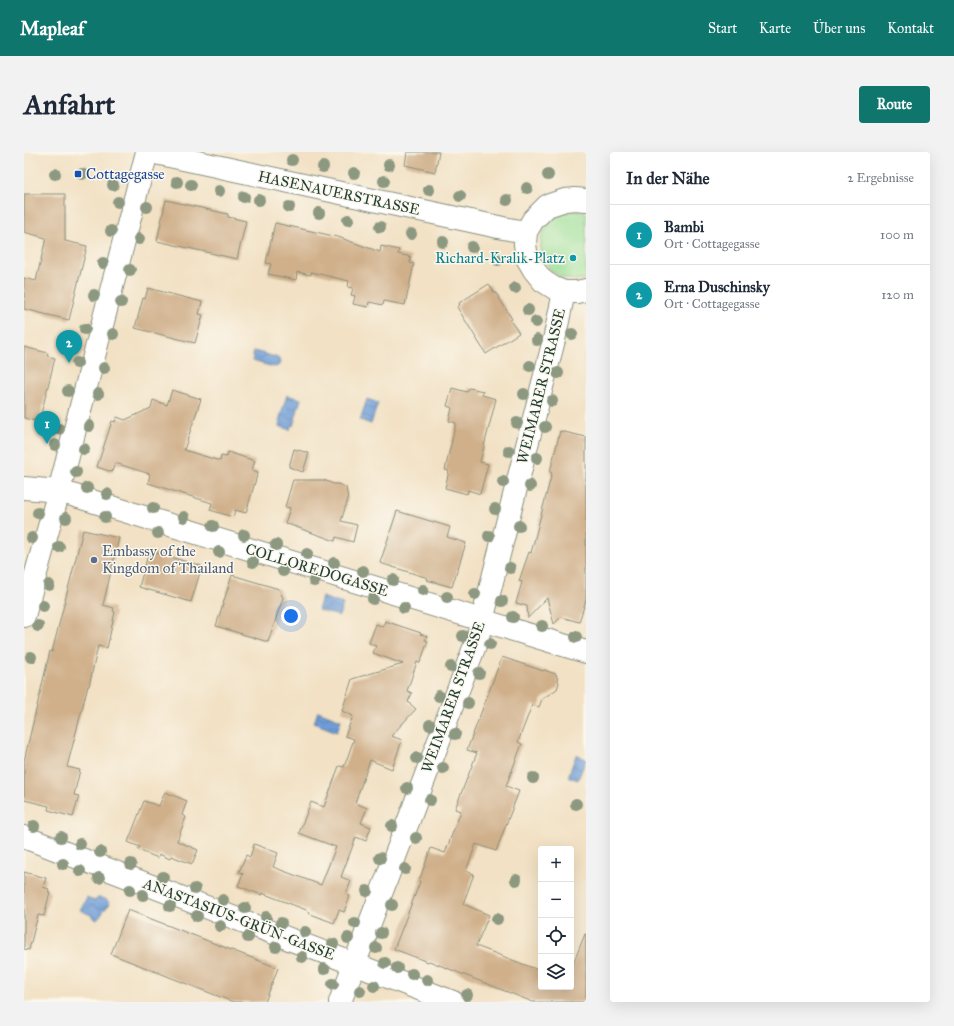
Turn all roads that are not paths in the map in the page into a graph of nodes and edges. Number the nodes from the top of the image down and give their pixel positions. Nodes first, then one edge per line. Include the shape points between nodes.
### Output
1 (147, 152) edge
2 (151, 152) edge
3 (586, 199) edge
4 (526, 232) junction
5 (586, 290) edge
6 (564, 292) junction
7 (24, 488) edge
8 (59, 491) junction
9 (24, 616) edge
10 (482, 619) junction
11 (586, 652) edge
12 (24, 837) edge
13 (354, 964) junction
14 (340, 1002) edge
15 (453, 1002) edge

1 - 8 street
2 - 4 street, HASENAUERSTRASSE
3 - 4 street via 564,200 547,206
4 - 6 street via 527,258 534,270 543,281
5 - 6 street
6 - 10 street, WEIMARER STRASSE
7 - 8 street, COLLOREDOGASSE
8 - 9 street
8 - 10 street, COLLOREDOGASSE
10 - 11 street, COLLOREDOGASSE
10 - 13 street, WEIMARER STRASSE via 477,640
12 - 13 street, ANASTASIUS-GRÜN-GASSE
13 - 14 street, WEIMARER STRASSE
13 - 15 street, ANASTASIUS-GRÜN-GASSE

